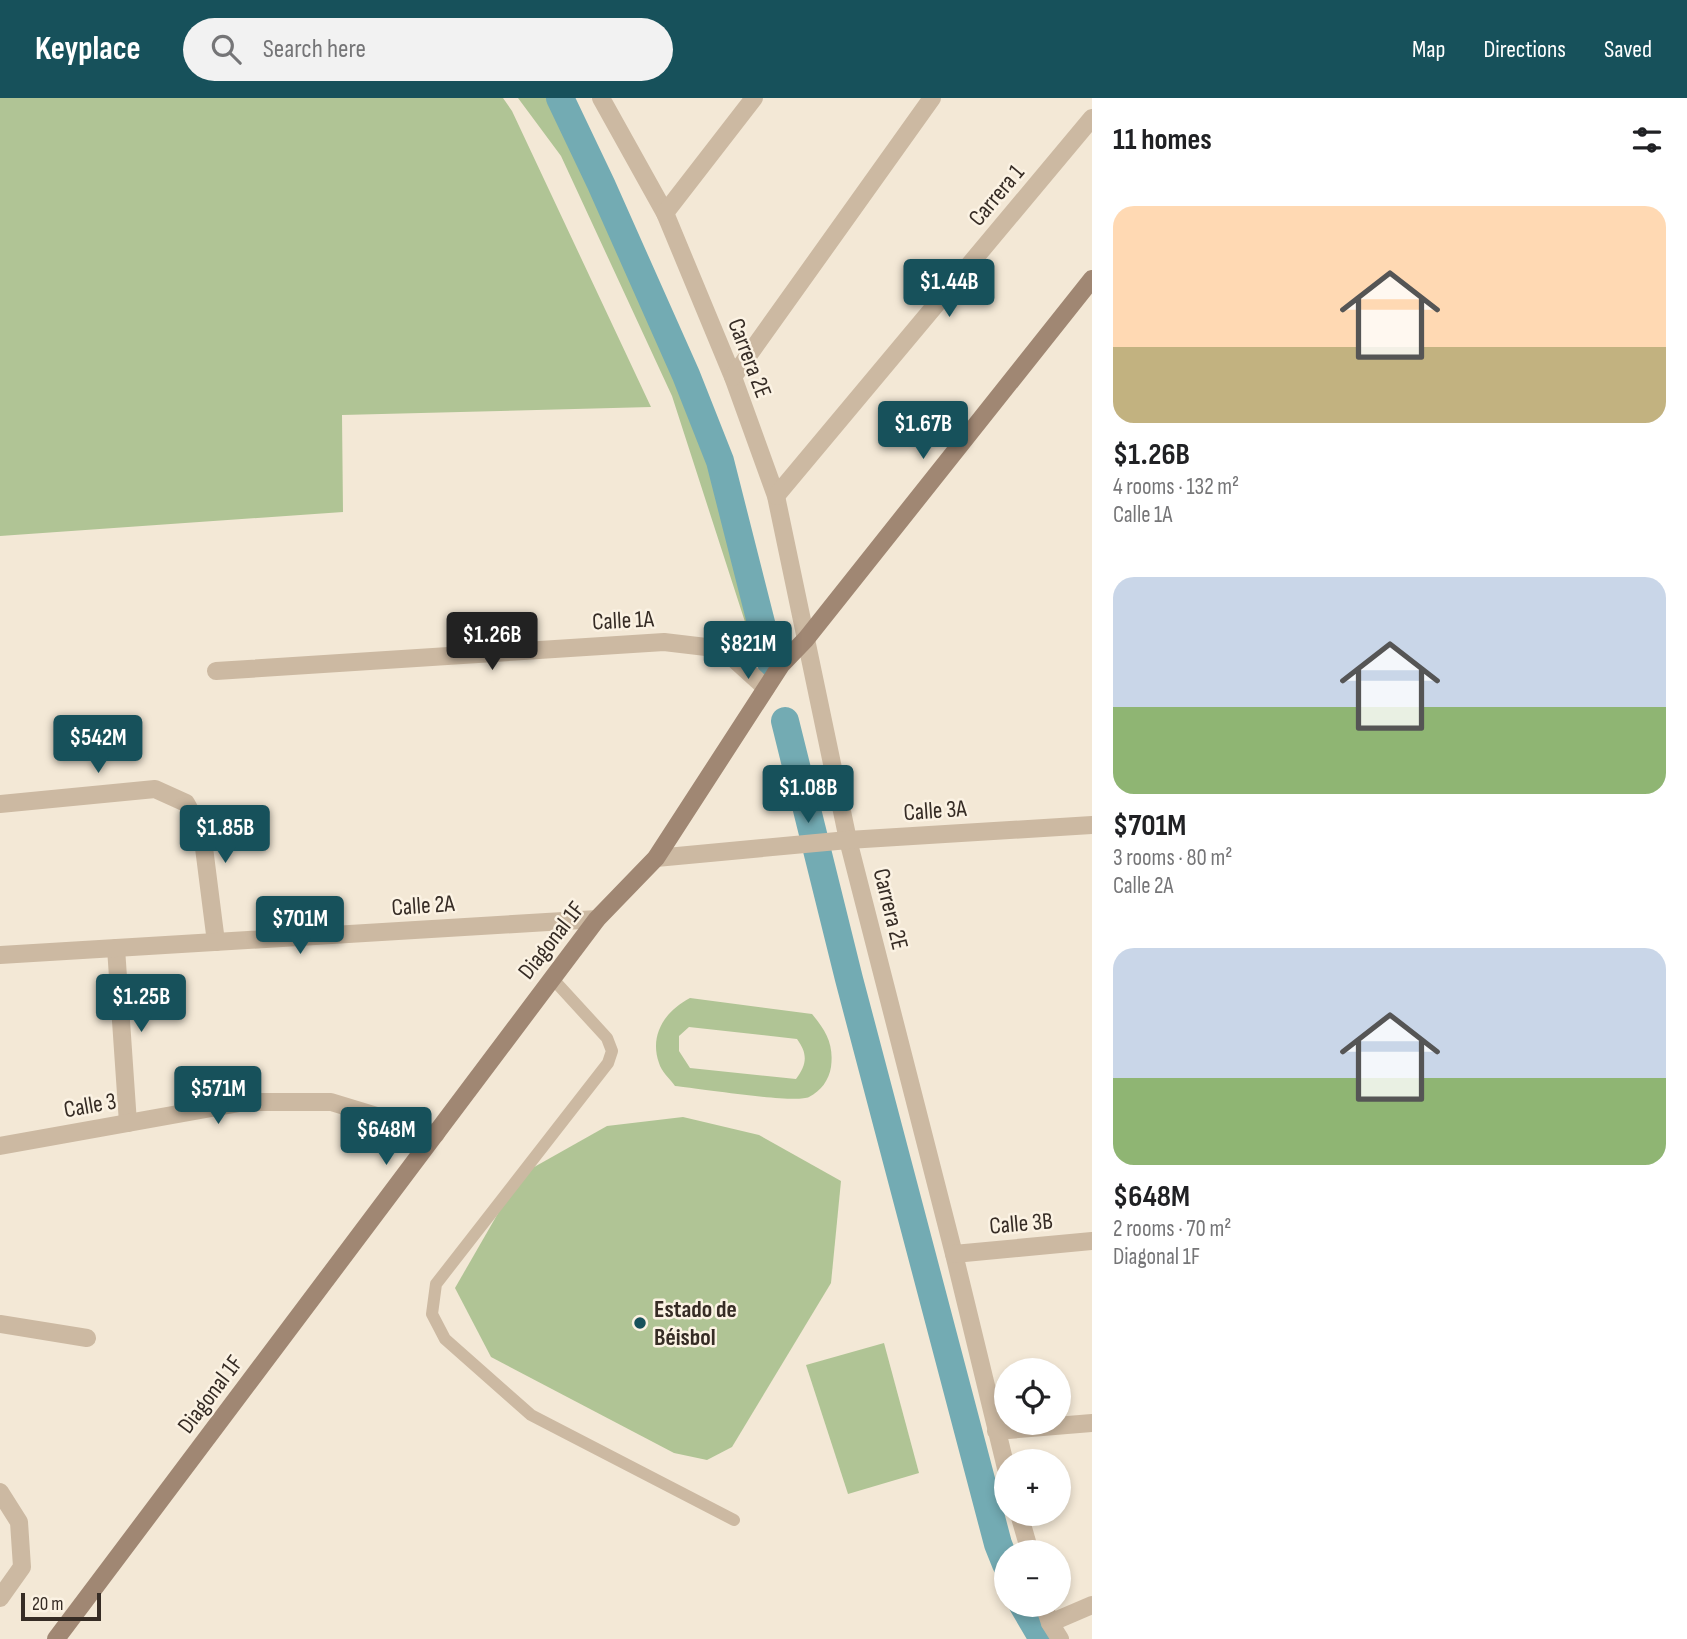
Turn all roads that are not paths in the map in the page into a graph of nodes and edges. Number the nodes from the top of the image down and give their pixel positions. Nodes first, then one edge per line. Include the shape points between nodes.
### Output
1 (601, 98) edge
2 (754, 98) edge
3 (932, 98) edge
4 (1092, 118) edge
5 (665, 213) junction
6 (1092, 279) edge
7 (733, 377) junction
8 (776, 496) junction
9 (806, 639) junction
10 (216, 671) dead end
11 (766, 688) junction
12 (0, 804) edge
13 (1092, 825) edge
14 (842, 841) junction
15 (656, 858) junction
16 (597, 919) junction
17 (216, 942) junction
18 (116, 948) junction
19 (0, 955) edge
20 (552, 978) junction
21 (128, 1123) junction
22 (436, 1133) junction
23 (0, 1146) edge
24 (1092, 1241) edge
25 (954, 1254) junction
26 (0, 1324) edge
27 (87, 1338) dead end
28 (994, 1423) edge
29 (1092, 1423) edge
30 (1071, 1425) edge
31 (0, 1492) edge
32 (734, 1520) dead end
33 (0, 1598) edge
34 (1092, 1605) edge
35 (1048, 1617) edge
36 (1050, 1623) junction
37 (56, 1639) edge
38 (1060, 1639) edge

1 - 5 street, Carrera 2E
2 - 5 street
3 - 7 street
4 - 8 street, Carrera 1
5 - 7 street, Carrera 2E
6 - 9 main road, Diagonal 1F
7 - 8 street, Carrera 2E
8 - 9 street, Carrera 2E
9 - 11 main road, Diagonal 1F
9 - 14 street, Carrera 2E
10 - 11 street, Calle 1A via 664,642 723,649
11 - 15 main road, Diagonal 1F
12 - 17 street via 155,789 186,803 202,832
13 - 14 street, Calle 3A
14 - 15 street, Calle 3A
14 - 25 street, Carrera 2E
15 - 16 main road, Diagonal 1F
16 - 17 street, Calle 2A
16 - 20 main road, Diagonal 1F
17 - 18 street, Calle 2A
18 - 19 street, Calle 2A
18 - 21 street
20 - 22 main road, Diagonal 1F
20 - 32 lane via 607,1038 612,1051 608,1063 436,1284 432,1314 445,1339 531,1415
21 - 22 street, Calle 3 via 245,1102 331,1102
21 - 23 street, Calle 3
22 - 37 main road, Diagonal 1F
24 - 25 street, Calle 3B
25 - 28 street, Carrera 2E
26 - 27 street
29 - 30 street
31 - 33 street via 19,1522 22,1567
34 - 36 street
35 - 36 street
36 - 38 street

